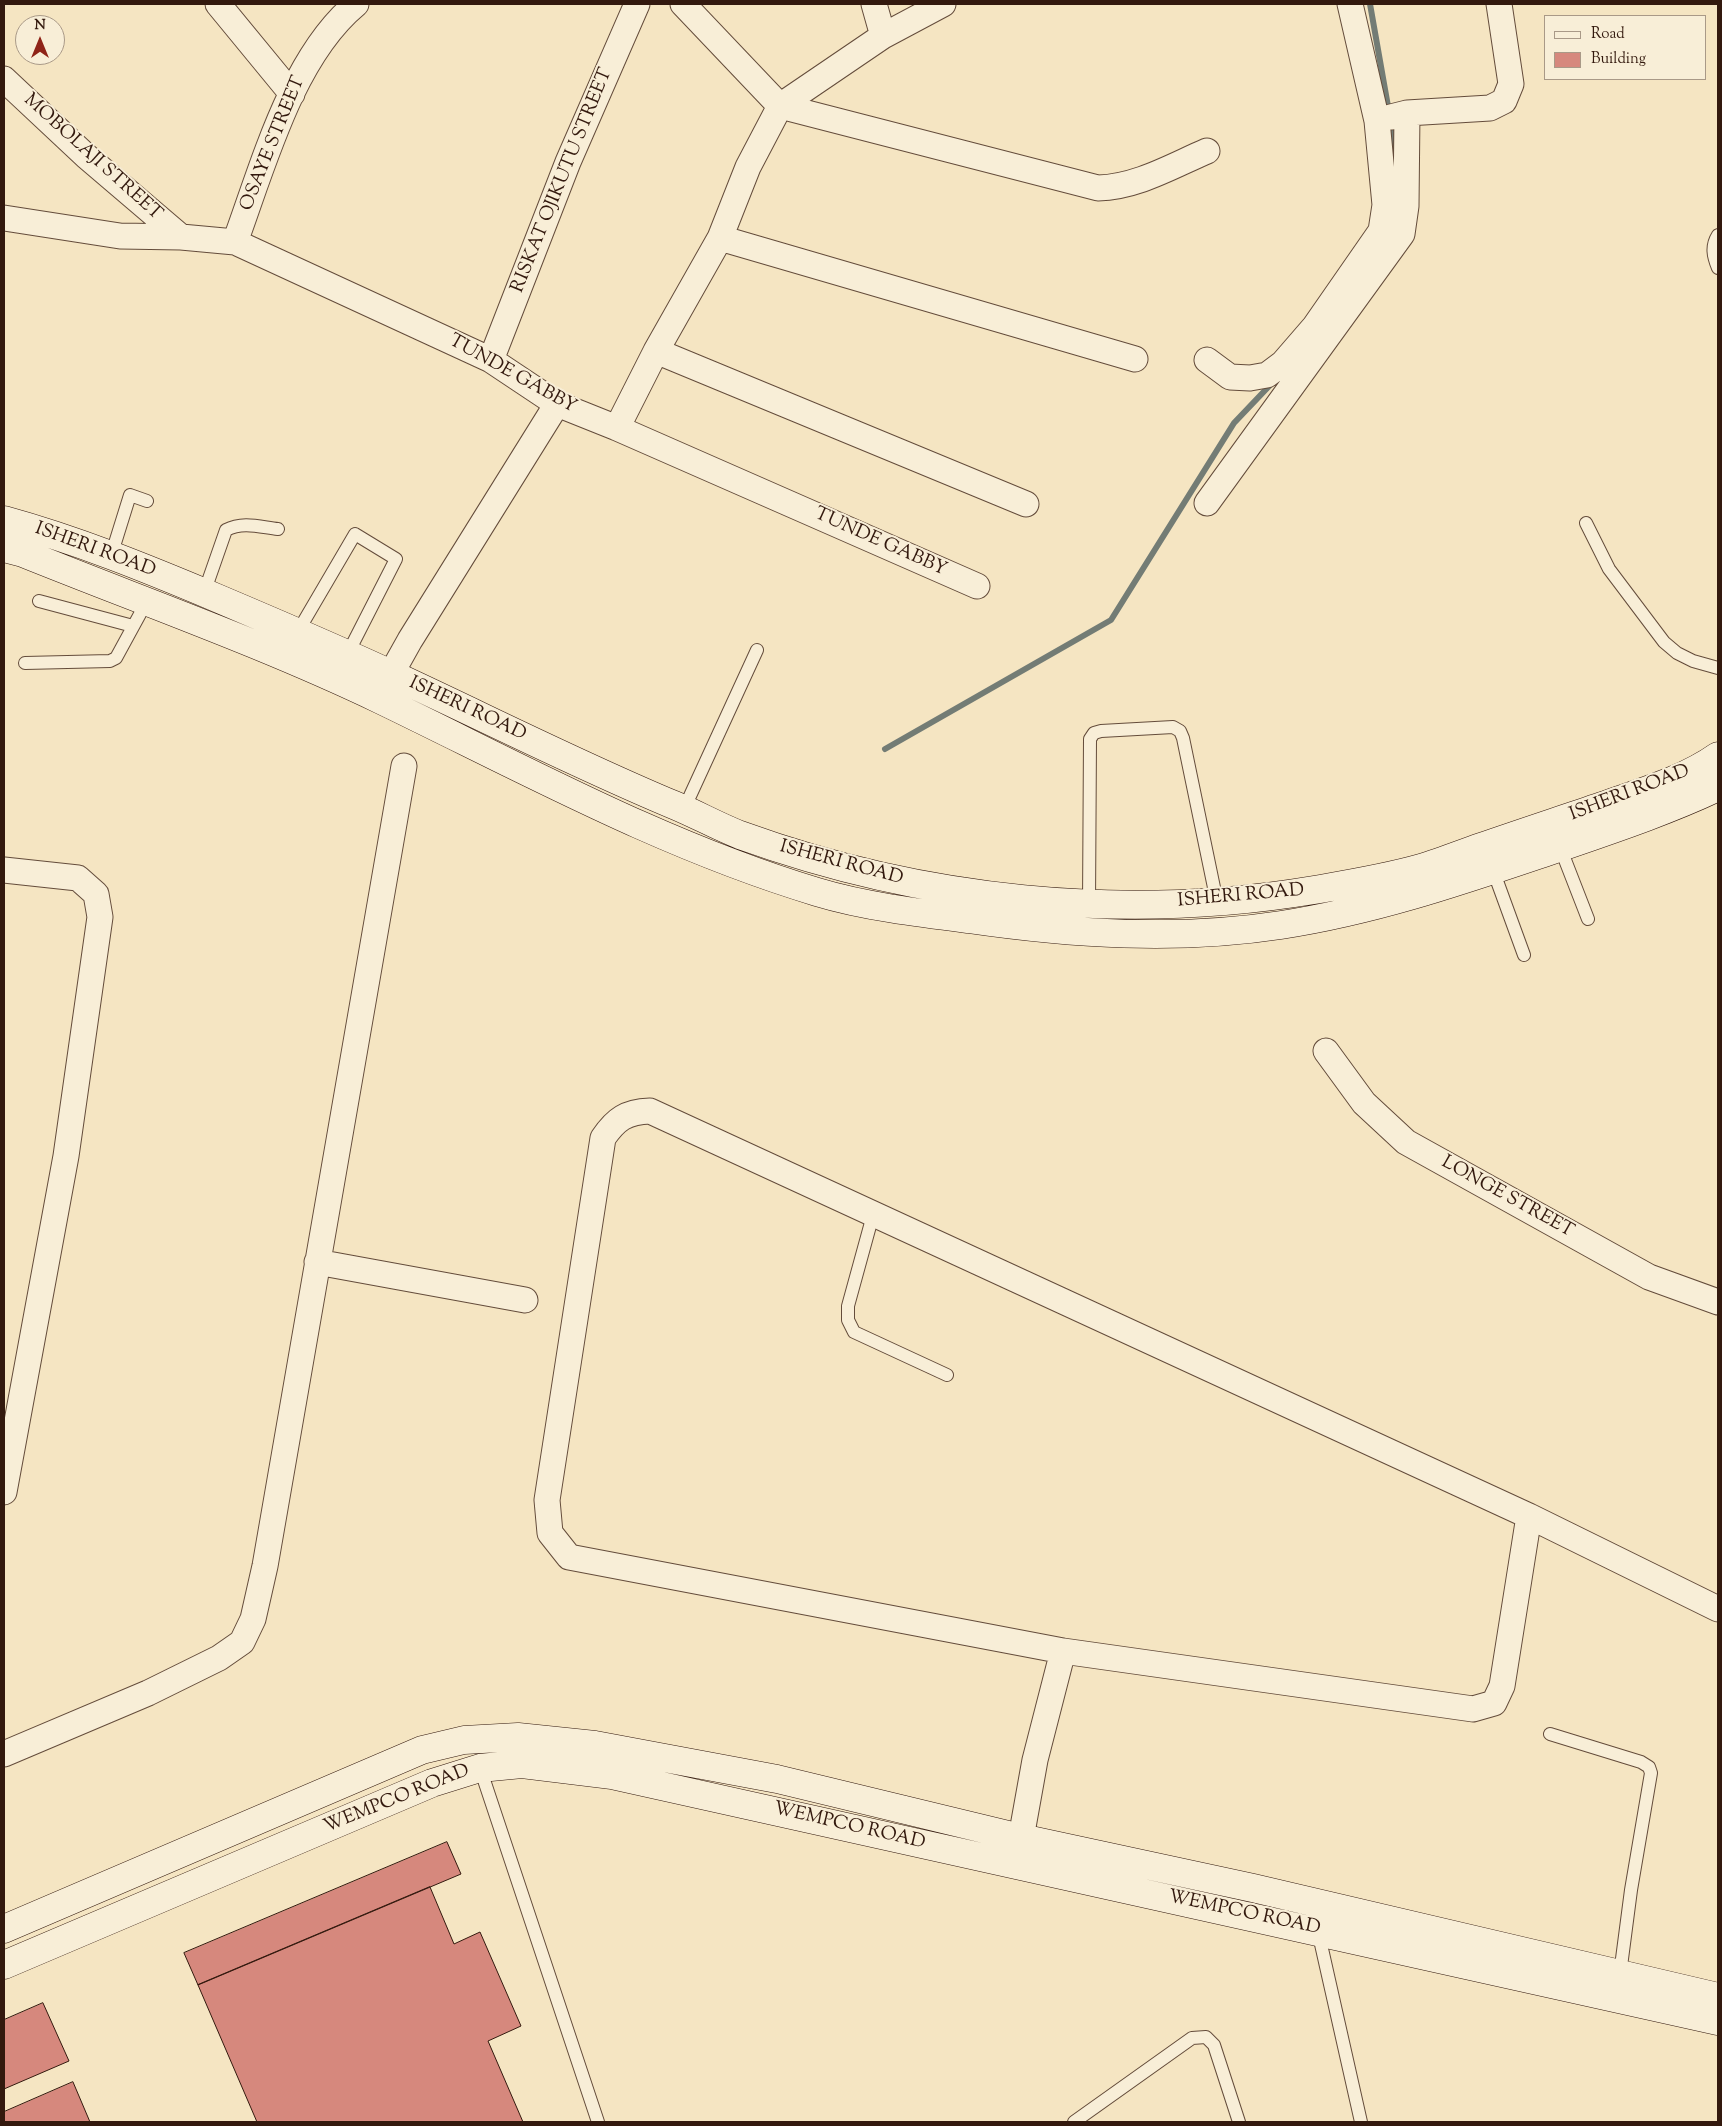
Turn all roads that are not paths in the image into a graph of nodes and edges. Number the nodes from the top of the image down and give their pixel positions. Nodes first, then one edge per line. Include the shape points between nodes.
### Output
1 (218, 4) edge
2 (356, 4) edge
3 (637, 4) edge
4 (683, 4) edge
5 (874, 4) edge
6 (943, 4) edge
7 (1350, 4) edge
8 (1499, 4) edge
9 (884, 36) junction
10 (4, 79) edge
11 (292, 94) junction
12 (780, 106) junction
13 (1392, 117) junction
14 (1207, 151) dead end
15 (4, 218) edge
16 (1718, 235) edge
17 (181, 237) junction
18 (720, 238) junction
19 (235, 242) junction
20 (1718, 268) edge
21 (656, 351) junction
22 (1135, 359) dead end
23 (491, 360) junction
24 (1207, 360) dead end
25 (558, 404) junction
26 (617, 428) junction
27 (147, 501) dead end
28 (1207, 503) dead end
29 (1026, 504) dead end
30 (4, 520) edge
31 (1586, 523) dead end
32 (33, 528) junction
33 (278, 529) dead end
34 (13, 551) edge
35 (110, 556) junction
36 (977, 586) dead end
37 (204, 593) junction
38 (39, 601) dead end
39 (146, 603) junction
40 (132, 626) junction
41 (297, 633) junction
42 (757, 650) dead end
43 (347, 655) junction
44 (25, 663) dead end
45 (1718, 668) edge
46 (391, 674) junction
47 (1718, 756) edge
48 (404, 766) dead end
49 (1718, 787) edge
50 (684, 809) junction
51 (1560, 847) junction
52 (4, 870) edge
53 (1493, 870) junction
54 (1217, 902) junction
55 (1089, 904) junction
56 (1588, 919) dead end
57 (1524, 955) dead end
58 (1326, 1051) dead end
59 (873, 1215) junction
60 (317, 1262) junction
61 (525, 1300) dead end
62 (1718, 1302) edge
63 (947, 1375) dead end
64 (4, 1492) edge
65 (1529, 1516) junction
66 (1718, 1609) edge
67 (1062, 1651) junction
68 (1550, 1734) dead end
69 (4, 1754) edge
70 (480, 1768) junction
71 (777, 1779) junction
72 (772, 1810) junction
73 (1021, 1838) junction
74 (4, 1928) edge
75 (1318, 1931) junction
76 (4, 1965) edge
77 (1620, 1974) junction
78 (1718, 1997) edge
79 (1718, 2021) edge
80 (598, 2122) edge
81 (1074, 2122) edge
82 (1239, 2122) edge
83 (1361, 2122) edge

1 - 11 street
2 - 11 street, OSAYE STREET via 318,45
3 - 23 street, RISKAT OJIKUTU STREET via 568,162
4 - 12 street
5 - 9 street
6 - 9 street
7 - 13 street
8 - 13 street via 1511,84 1504,101 1490,108
9 - 12 street
10 - 17 street, MOBOLAJI STREET via 86,156
11 - 19 street, OSAYE STREET
12 - 14 street via 1098,188 1134,183
12 - 18 street via 748,168
13 - 24 street via 1381,231 1314,326 1283,363 1267,375 1250,378 1230,376
13 - 28 street via 1406,206 1402,234
15 - 17 street, TUNDE GABBY via 120,236
16 - 20 lane via 1713,246
17 - 19 street, TUNDE GABBY
18 - 21 street
18 - 22 street
19 - 23 street, TUNDE GABBY
21 - 26 street
21 - 29 street
23 - 25 street, TUNDE GABBY
25 - 26 street, TUNDE GABBY
25 - 46 street
26 - 36 street, TUNDE GABBY
27 - 35 lane via 130,495
30 - 32 main road, ISHERI ROAD
31 - 45 lane via 1609,569 1664,642 1677,654
32 - 34 main road
32 - 35 main road, ISHERI ROAD
33 - 37 lane via 245,524 226,530
34 - 39 main road, ISHERI ROAD
35 - 37 main road, ISHERI ROAD
37 - 41 main road, ISHERI ROAD
38 - 40 lane
39 - 40 lane
39 - 53 main road, ISHERI ROAD via 223,631 378,699 596,806 717,856 820,892 914,912 1042,929 1137,935 1214,932 1281,925 1358,910 1427,893
40 - 44 lane via 116,658 110,661
41 - 43 main road, ISHERI ROAD
41 - 43 lane via 355,534 396,559
42 - 50 lane
43 - 46 main road, ISHERI ROAD
46 - 50 main road, ISHERI ROAD via 606,777
47 - 54 main road, ISHERI ROAD via 1654,788 1420,868 1351,884
48 - 60 street
49 - 51 main road, ISHERI ROAD via 1663,812
50 - 55 main road, ISHERI ROAD via 736,833 830,864 910,882 1002,897
51 - 53 main road, ISHERI ROAD
51 - 56 lane
52 - 64 street via 78,878 96,894 100,917 66,1156
53 - 57 lane
54 - 55 main road, ISHERI ROAD
54 - 55 lane via 1184,738 1173,727 1094,733 1090,739
58 - 62 street, LONGE STREET via 1364,1103 1406,1142 1649,1277
59 - 63 lane via 848,1306 848,1320 854,1332
59 - 65 street
59 - 67 street via 650,1111 636,1112 614,1122 603,1138 573,1322 547,1500 550,1533 569,1556
60 - 61 street
60 - 69 street via 265,1566 254,1619 242,1642 219,1658 148,1693
65 - 66 street
65 - 67 street via 1502,1686 1494,1703 1473,1709
67 - 73 street
68 - 77 lane via 1640,1762 1651,1773
70 - 72 main road, WEMPCO ROAD via 522,1764 612,1775
70 - 76 main road, WEMPCO ROAD via 432,1783
70 - 80 lane
71 - 72 main road
71 - 73 main road, WEMPCO ROAD
71 - 74 main road, WEMPCO ROAD via 595,1745 518,1737 464,1740 422,1750
72 - 75 main road, WEMPCO ROAD
73 - 77 main road, WEMPCO ROAD via 1262,1890
75 - 79 main road, WEMPCO ROAD
75 - 83 lane
77 - 78 main road, WEMPCO ROAD
81 - 82 lane via 1192,2038 1206,2037 1214,2045

